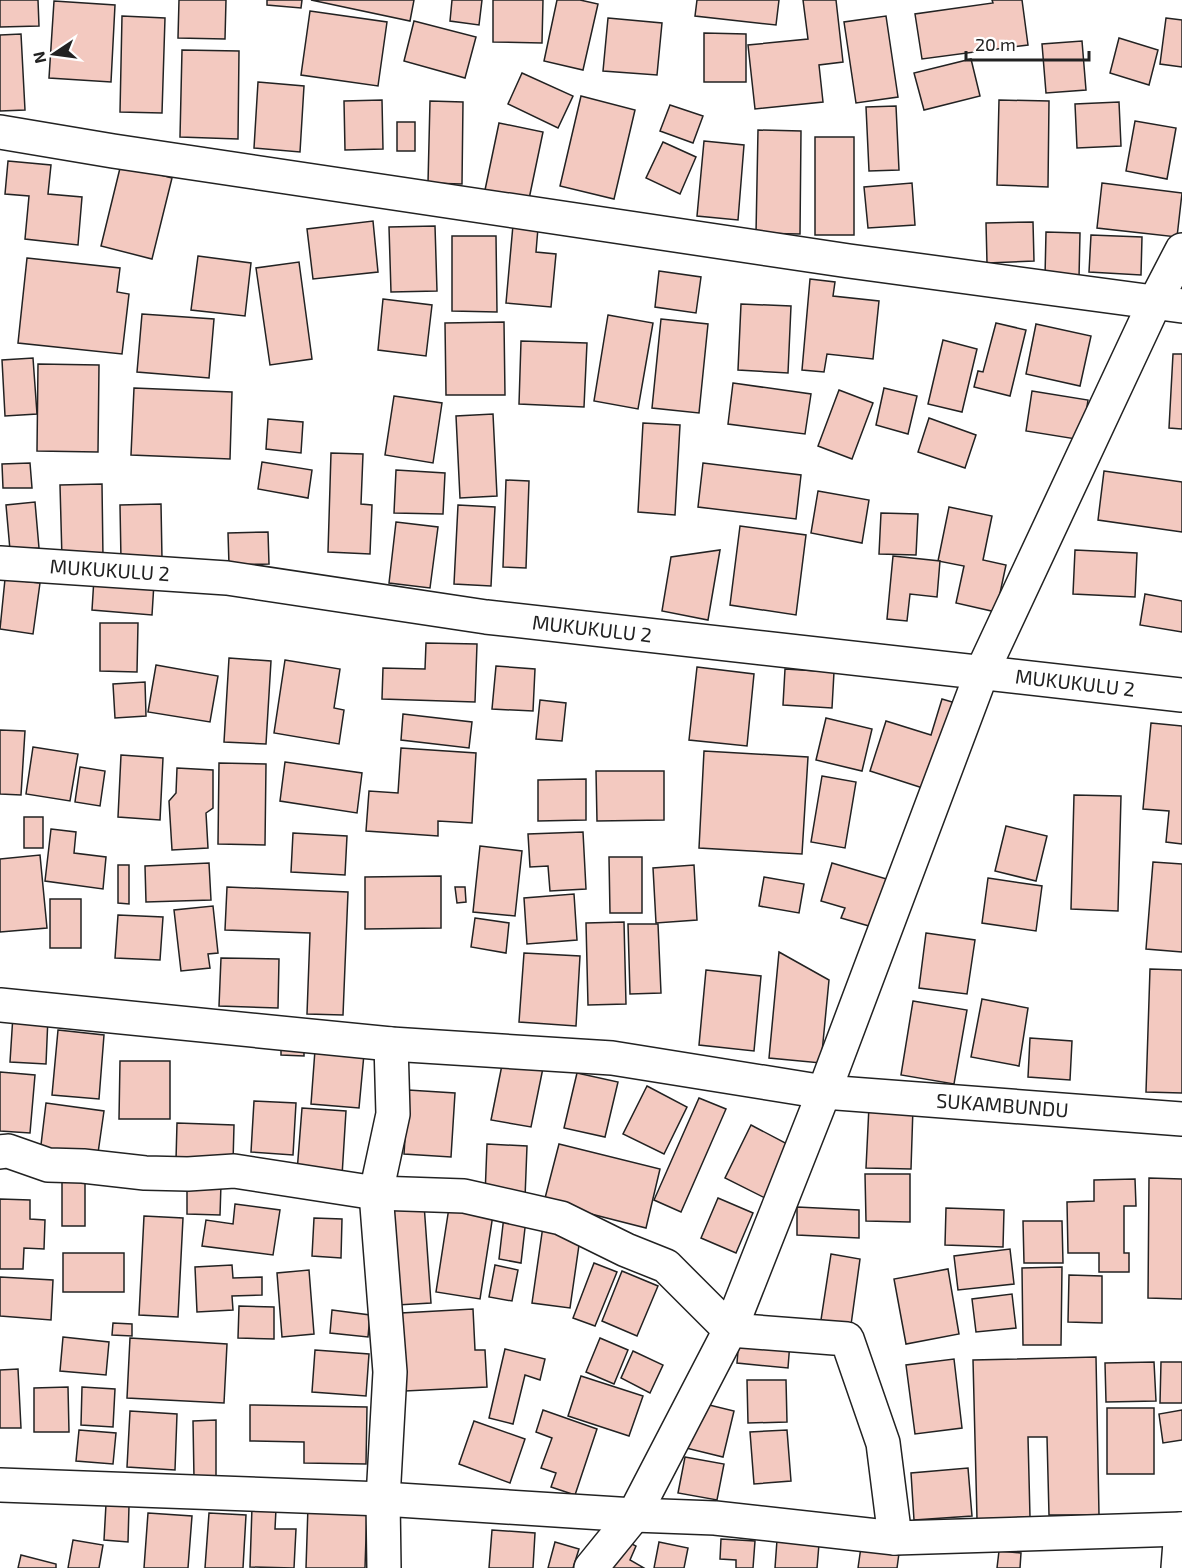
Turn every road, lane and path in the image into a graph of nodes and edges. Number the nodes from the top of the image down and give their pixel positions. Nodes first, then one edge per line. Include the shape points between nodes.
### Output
1 (0, 132) edge
2 (1182, 250) edge
3 (1168, 304) edge
4 (0, 563) edge
5 (982, 672) junction
6 (1182, 695) edge
7 (0, 1005) edge
8 (391, 1044) junction
9 (824, 1092) junction
10 (1182, 1119) edge
11 (0, 1152) edge
12 (376, 1193) junction
13 (730, 1330) junction
14 (0, 1485) edge
15 (383, 1499) junction
16 (634, 1515) junction
17 (1181, 1529) edge
18 (895, 1538) junction
19 (384, 1568) edge
20 (591, 1568) edge
21 (1178, 1568) edge

1 - 3 street via 825,257
2 - 3 street
3 - 5 street
4 - 5 street, MUKUKULU 2 via 227,578 486,617
5 - 6 street, MUKUKULU 2
5 - 9 street
7 - 8 street, SUKAMBUNDU
8 - 9 street, SUKAMBUNDU via 612,1058
8 - 12 street via 393,1114
9 - 10 street, SUKAMBUNDU
9 - 13 street
11 - 12 street via 8,1151 48,1165 145,1173 234,1171
12 - 13 street via 464,1196 561,1218 666,1266
12 - 15 street via 390,1372
13 - 16 street
13 - 18 street via 847,1339 883,1443
14 - 15 street
15 - 16 street
15 - 19 street
16 - 18 street via 715,1518
16 - 20 street
17 - 18 street
17 - 21 street

